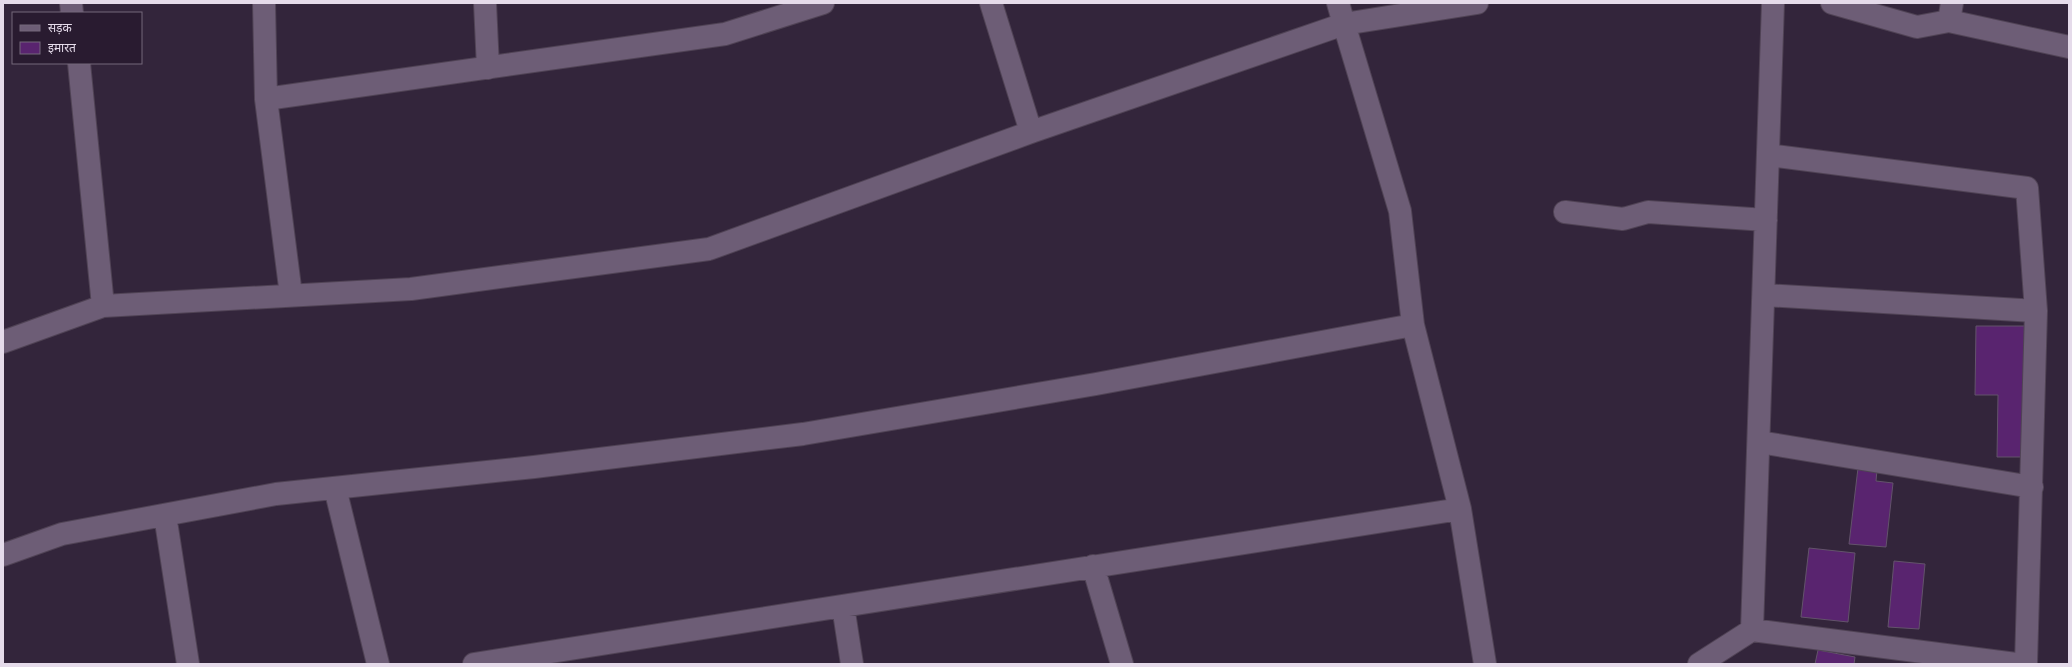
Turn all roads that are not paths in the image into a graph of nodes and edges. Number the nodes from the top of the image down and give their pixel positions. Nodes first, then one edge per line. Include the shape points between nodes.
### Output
1 (264, 3) edge
2 (485, 3) edge
3 (823, 3) edge
4 (991, 3) edge
5 (1338, 3) edge
6 (1477, 3) edge
7 (1773, 3) edge
8 (1832, 3) edge
9 (790, 8) edge
10 (1950, 12) edge
11 (1344, 24) junction
12 (2069, 47) edge
13 (79, 64) edge
14 (488, 68) junction
15 (266, 99) junction
16 (1031, 132) junction
17 (1768, 154) junction
18 (1565, 212) dead end
19 (1766, 220) junction
20 (291, 295) junction
21 (1764, 295) junction
22 (104, 306) junction
23 (2036, 311) junction
24 (1413, 325) junction
25 (3, 342) edge
26 (1759, 442) junction
27 (2032, 487) junction
28 (335, 488) junction
29 (1460, 509) junction
30 (165, 515) junction
31 (3, 555) edge
32 (1093, 566) junction
33 (843, 606) junction
34 (1752, 630) junction
35 (188, 664) edge
36 (378, 664) edge
37 (474, 664) edge
38 (852, 664) edge
39 (1122, 664) edge
40 (1485, 664) edge
41 (1699, 664) edge
42 (2016, 664) edge
43 (2026, 664) edge

1 - 15 street
2 - 14 street
3 - 9 street
4 - 16 street
5 - 11 street
6 - 11 street
7 - 17 street
8 - 10 street via 1917,27
9 - 14 street via 725,34
10 - 12 street
11 - 16 street
11 - 24 street via 1400,211
13 - 22 street
14 - 15 street
15 - 20 street
16 - 20 street via 709,249 411,288
17 - 19 street
17 - 23 street via 2027,188
18 - 19 street via 1623,219 1648,212
19 - 21 street
20 - 22 street
21 - 23 street
21 - 26 street
22 - 25 street
23 - 27 street
24 - 28 street via 1096,384 803,434
24 - 29 street
26 - 27 street
26 - 34 street
27 - 43 street
28 - 30 street via 276,494
28 - 36 street
29 - 32 street
29 - 40 street
30 - 31 street via 62,534
30 - 35 street
32 - 33 street
32 - 39 street
33 - 37 street
33 - 38 street
34 - 41 street
34 - 42 street

